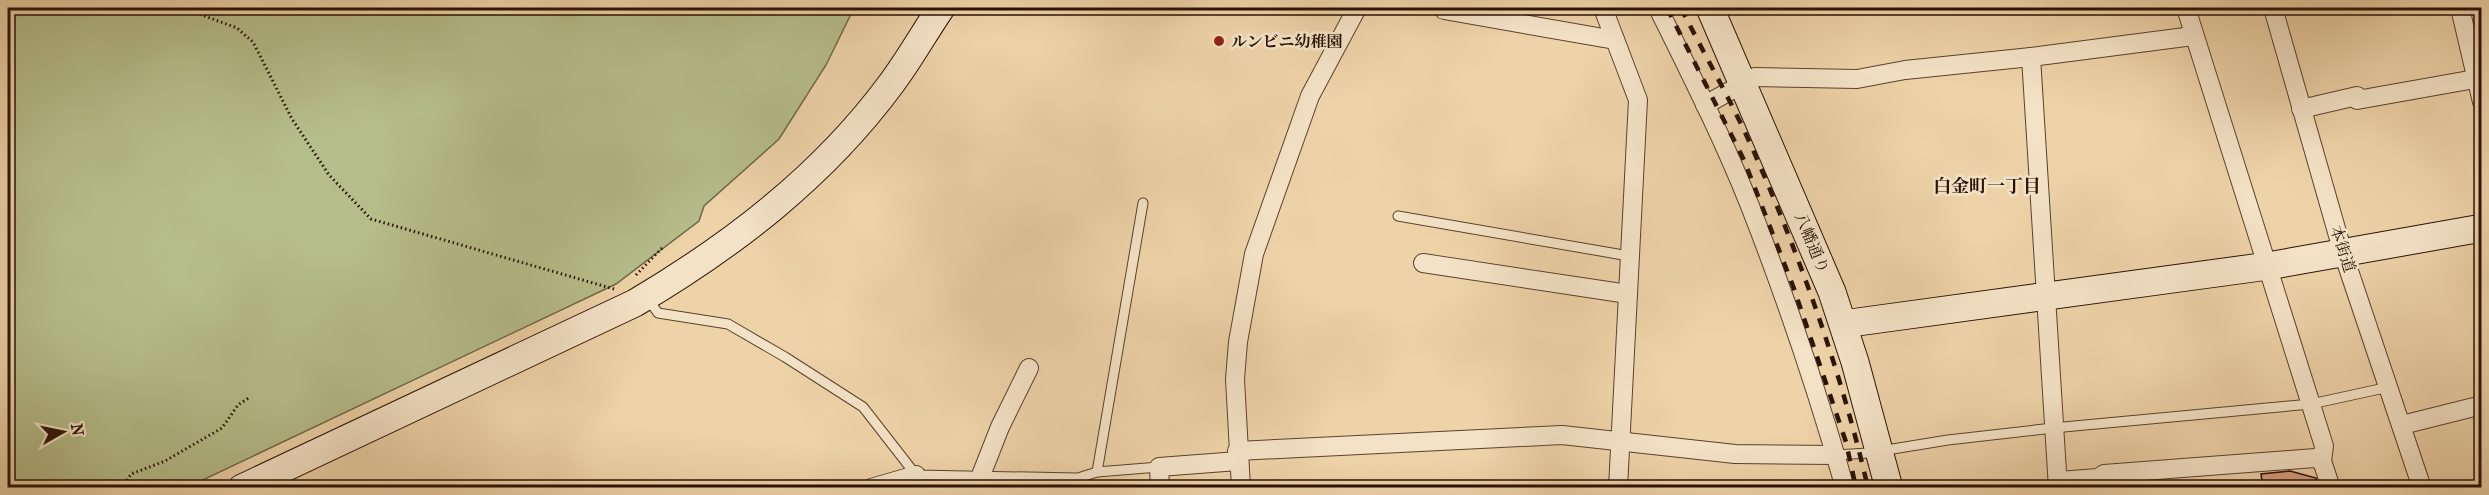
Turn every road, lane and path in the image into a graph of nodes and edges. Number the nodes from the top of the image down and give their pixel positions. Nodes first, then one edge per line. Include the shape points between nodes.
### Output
1 (183, 8) edge
2 (941, 8) edge
3 (1357, 8) edge
4 (1603, 8) edge
5 (1658, 8) edge
6 (1710, 8) edge
7 (2186, 8) edge
8 (2273, 8) edge
9 (2460, 8) edge
10 (1444, 10) dead end
11 (2193, 36) junction
12 (1615, 40) junction
13 (2031, 57) junction
14 (1744, 84) junction
15 (2479, 88) edge
16 (1705, 105) junction
17 (2301, 109) junction
18 (1143, 203) dead end
19 (1398, 216) dead end
20 (2481, 228) edge
21 (662, 248) dead end
22 (2343, 253) junction
23 (1629, 256) junction
24 (1423, 263) dead end
25 (2268, 266) junction
26 (641, 286) junction
27 (619, 290) dead end
28 (1628, 294) junction
29 (2045, 298) junction
30 (1843, 324) junction
31 (1029, 368) dead end
32 (2390, 387) junction
33 (250, 397) dead end
34 (2311, 404) junction
35 (2481, 405) edge
36 (2402, 425) junction
37 (2053, 428) junction
38 (1619, 442) junction
39 (1880, 451) junction
40 (1836, 455) junction
41 (1238, 456) junction
42 (2322, 461) junction
43 (1159, 467) junction
44 (1097, 472) junction
45 (916, 475) junction
46 (978, 482) edge
47 (2058, 484) edge
48 (122, 488) edge
49 (242, 488) edge
50 (871, 488) edge
51 (1160, 488) edge
52 (1241, 488) edge
53 (1618, 488) edge
54 (1845, 488) edge
55 (1889, 488) edge
56 (2331, 488) edge
57 (2422, 488) edge

1 - 27 path via 237,28 253,42 292,119 329,175 371,219
2 - 26 street via 891,84 851,133 802,183 741,234
3 - 41 street via 1310,96 1254,254 1235,379
4 - 12 street
5 - 16 street
6 - 14 street, 八幡通り
7 - 11 street
8 - 17 street, 本街道
9 - 15 street
10 - 12 street
11 - 13 street
11 - 25 street
12 - 23 street via 1638,100
13 - 14 street via 1857,79 1755,77
13 - 29 street
14 - 16 street
14 - 30 street, 八幡通り
15 - 17 street via 2357,100 2357,96
16 - 40 street via 1758,227
17 - 22 street, 本街道
18 - 44 lane
19 - 23 lane
20 - 22 street
21 - 26 path
22 - 25 street
22 - 32 street, 本街道
23 - 28 street
24 - 28 street
25 - 29 street
25 - 34 street
26 - 45 lane via 658,313 728,324 863,407
26 - 49 street
28 - 38 street
29 - 30 street
29 - 37 street
30 - 39 street, 八幡通り
31 - 46 street
32 - 34 lane
32 - 36 street, 本街道
33 - 48 path via 238,405 222,428 165,461 131,474
34 - 37 lane
34 - 42 street via 2324,446
35 - 36 street
36 - 57 street, 本街道
37 - 39 lane
37 - 47 street
38 - 40 street via 1735,454
38 - 41 street via 1552,435
38 - 53 street
39 - 40 lane
39 - 55 street, 八幡通り
40 - 54 street
41 - 43 street
41 - 52 street
42 - 47 street via 2315,458 2104,474
42 - 56 street
43 - 44 lane
43 - 51 street
44 - 46 lane via 1078,477
45 - 46 lane
45 - 50 street

